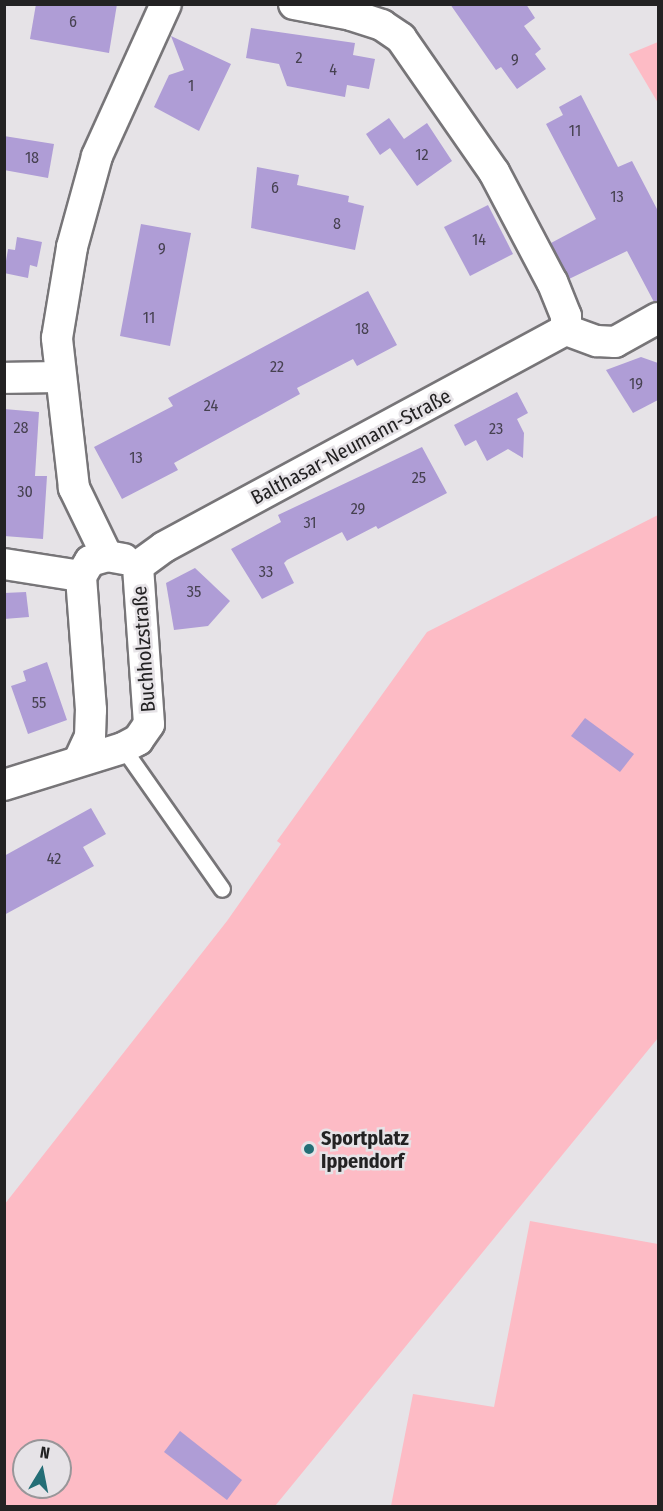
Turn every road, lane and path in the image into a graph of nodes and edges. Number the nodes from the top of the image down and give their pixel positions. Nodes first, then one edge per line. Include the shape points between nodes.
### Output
1 (166, 4) edge
2 (294, 4) edge
3 (658, 318) edge
4 (566, 330) junction
5 (59, 376) junction
6 (4, 378) edge
7 (107, 556) junction
8 (4, 564) edge
9 (138, 566) junction
10 (81, 576) junction
11 (123, 748) junction
12 (80, 758) junction
13 (4, 785) edge
14 (222, 889) dead end

1 - 5 street via 97,156 84,199 60,310
2 - 4 street via 352,15 382,25 401,38 494,172 552,282 566,316
3 - 4 street via 615,342 597,341
4 - 9 street, Balthasar-Neumann-Straße via 164,547
5 - 6 street
5 - 7 street via 74,488
7 - 9 street, Buchholzstraße
7 - 10 street via 90,561
8 - 10 street
9 - 11 street, Buchholzstraße via 150,724 138,740
10 - 12 street via 91,710 90,737
11 - 12 street, Buchholzstraße
11 - 14 lane
12 - 13 street, Buchholzstraße

